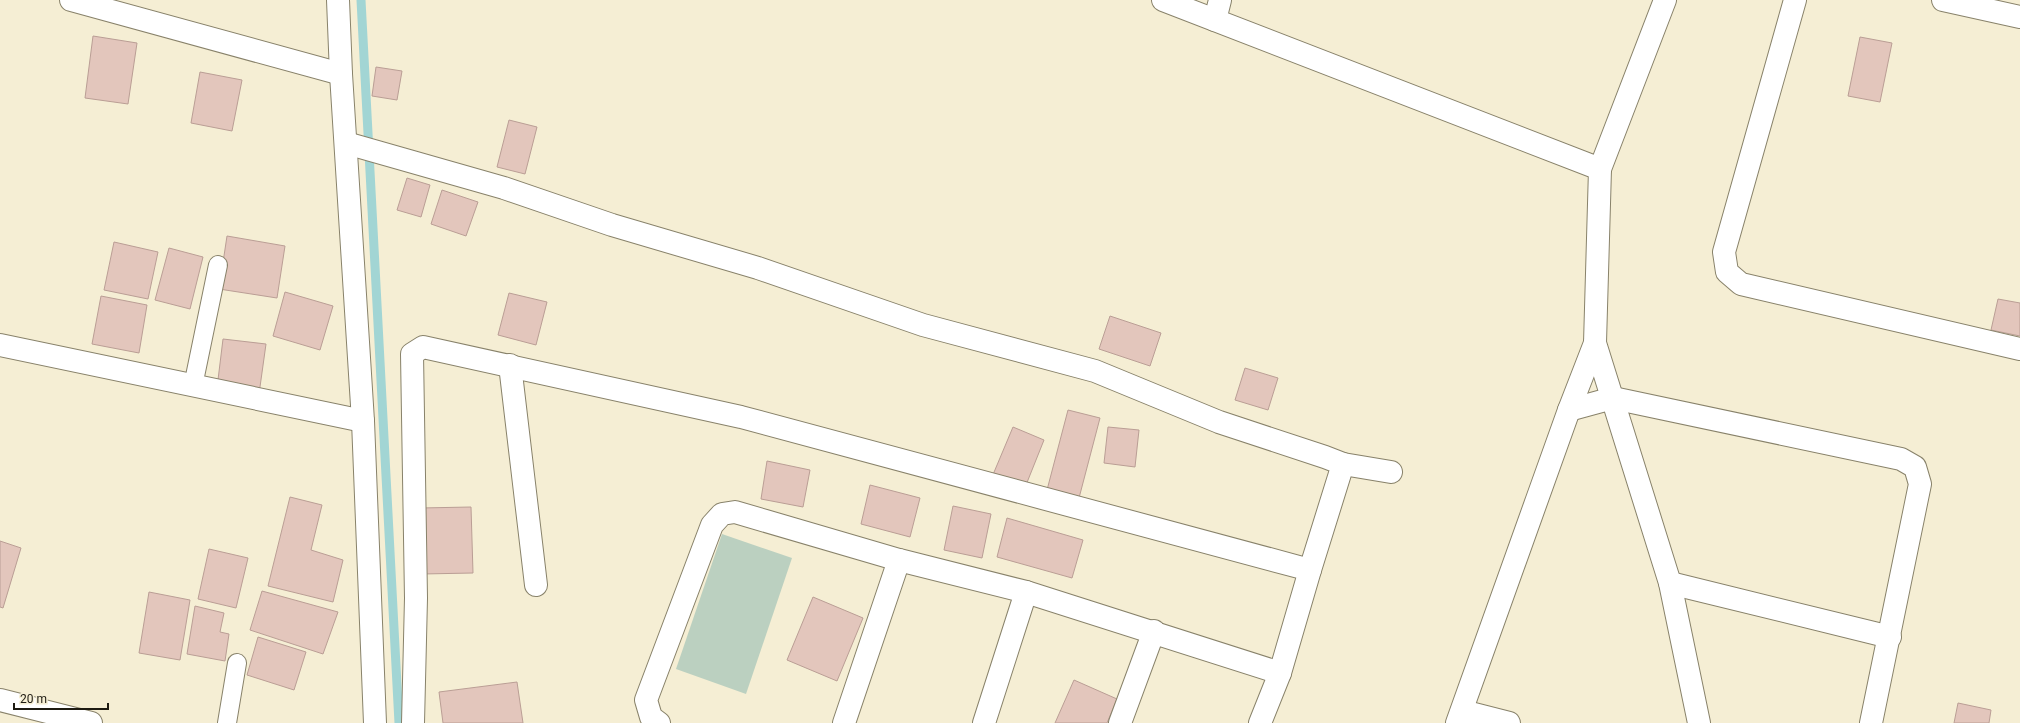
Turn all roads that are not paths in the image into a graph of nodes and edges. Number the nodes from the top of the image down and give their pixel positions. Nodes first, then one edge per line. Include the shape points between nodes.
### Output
1 (71, 0) edge
2 (338, 0) edge
3 (1163, 0) edge
4 (1664, 0) edge
5 (1795, 0) edge
6 (1943, 0) edge
7 (1218, 10) edge
8 (2020, 17) edge
9 (341, 74) junction
10 (346, 143) junction
11 (1600, 169) junction
12 (218, 264) dead end
13 (1595, 343) junction
14 (0, 345) edge
15 (2020, 349) edge
16 (510, 365) junction
17 (193, 386) junction
18 (1613, 398) junction
19 (1569, 410) junction
20 (363, 421) junction
21 (1343, 464) junction
22 (1392, 472) dead end
23 (899, 560) junction
24 (1310, 570) junction
25 (1670, 583) junction
26 (536, 585) dead end
27 (1026, 592) junction
28 (1154, 631) junction
29 (1890, 637) junction
30 (237, 663) dead end
31 (1280, 673) junction
32 (0, 700) edge
33 (1460, 717) edge
34 (91, 723) edge
35 (227, 723) edge
36 (375, 723) edge
37 (413, 723) edge
38 (659, 723) edge
39 (844, 723) edge
40 (984, 723) edge
41 (1120, 723) edge
42 (1260, 723) edge
43 (1509, 723) edge
44 (1699, 723) edge
45 (1871, 723) edge

1 - 9 street
2 - 9 street
3 - 7 street
4 - 11 street
5 - 15 street via 1724,252 1726,272 1741,284
6 - 8 street
7 - 11 street
9 - 10 street
10 - 20 street
10 - 21 street via 504,188 758,268 923,325 1095,371 1219,422
11 - 13 street
12 - 17 lane
13 - 18 street
13 - 19 street
14 - 17 street
16 - 24 street via 741,417
16 - 26 street
16 - 37 street via 423,347 412,354 416,598
17 - 20 street
18 - 19 street
18 - 25 street
18 - 29 street via 1901,459 1915,467 1920,484
19 - 33 street
20 - 36 street
21 - 22 street
21 - 24 street
23 - 27 street
23 - 38 street via 735,512 722,514 712,525 646,700 651,716
23 - 39 street
24 - 31 street
25 - 29 street
25 - 44 street
27 - 28 street
27 - 40 street
28 - 31 street
28 - 41 street
29 - 45 street
30 - 35 lane
31 - 42 street
32 - 34 street
33 - 43 street

